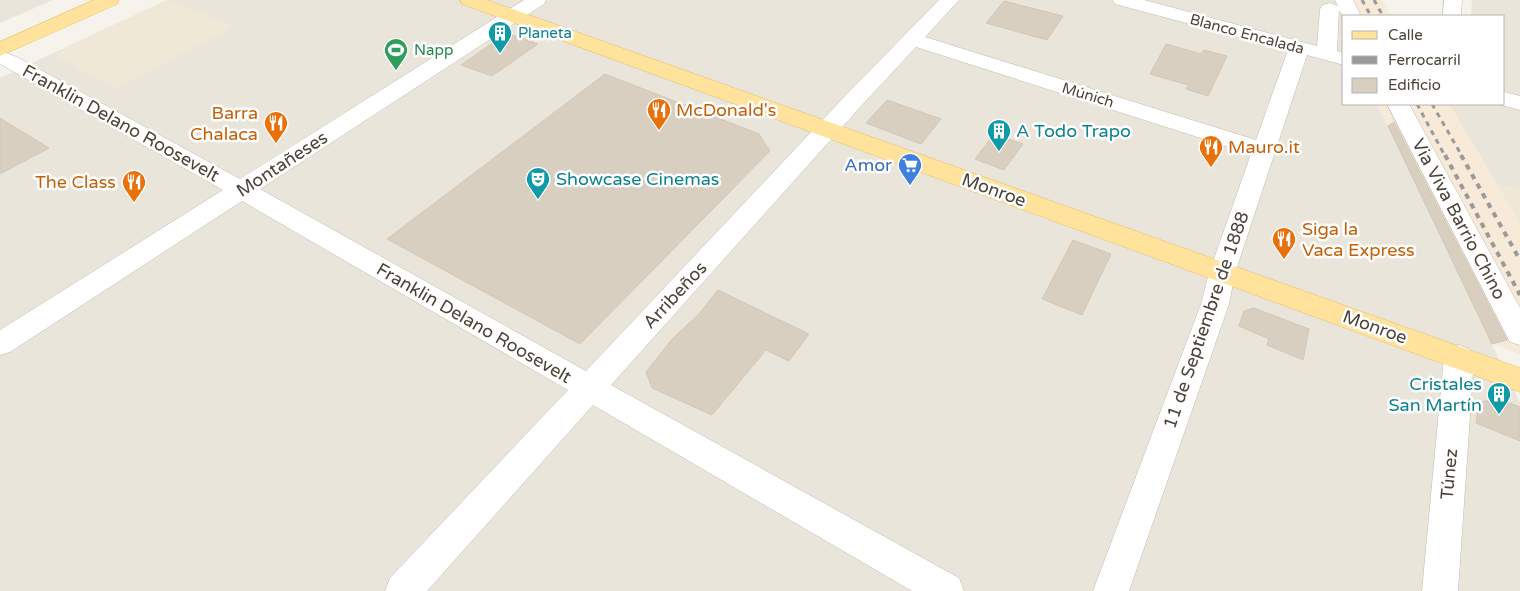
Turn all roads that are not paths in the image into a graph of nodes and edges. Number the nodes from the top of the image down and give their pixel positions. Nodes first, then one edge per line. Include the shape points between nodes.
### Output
1 (110, 0) edge
2 (469, 0) edge
3 (537, 0) edge
4 (950, 0) edge
5 (1122, 0) edge
6 (1454, 0) edge
7 (1337, 4) edge
8 (1351, 15) edge
9 (1452, 15) edge
10 (513, 16) junction
11 (912, 40) junction
12 (1298, 48) junction
13 (0, 50) edge
14 (0, 57) edge
15 (1335, 57) edge
16 (1505, 99) edge
17 (1520, 103) edge
18 (1399, 105) edge
19 (826, 130) junction
20 (1263, 150) junction
21 (242, 190) junction
22 (1222, 273) junction
23 (1520, 334) edge
24 (0, 344) edge
25 (1459, 358) junction
26 (1520, 380) edge
27 (589, 389) junction
28 (403, 591) edge
29 (946, 591) edge
30 (1111, 591) edge
31 (1440, 591) edge

1 - 13 main road
2 - 10 main road, Monroe
3 - 10 street, Montañeses
4 - 11 street, Arribeños
5 - 12 street, Blanco Encalada
6 - 9 street
7 - 8 street
7 - 15 street
10 - 19 main road, Monroe
10 - 21 street, Montañeses
11 - 19 street, Arribeños
11 - 20 street, Múnich
12 - 15 street, Blanco Encalada
12 - 20 street, 11 de Septiembre de 1888
14 - 21 street, Franklin Delano Roosevelt
16 - 17 street
18 - 23 street, Via Viva Barrio Chino
19 - 22 main road, Monroe
19 - 27 street, Arribeños
20 - 22 street, 11 de Septiembre de 1888
21 - 24 street, Montañeses
21 - 27 street, Franklin Delano Roosevelt
22 - 25 main road, Monroe
22 - 30 street, 11 de Septiembre de 1888 via 1214,304
25 - 26 main road, Monroe
25 - 31 street, Túnez
27 - 28 street, Arribeños
27 - 29 street, Franklin Delano Roosevelt

